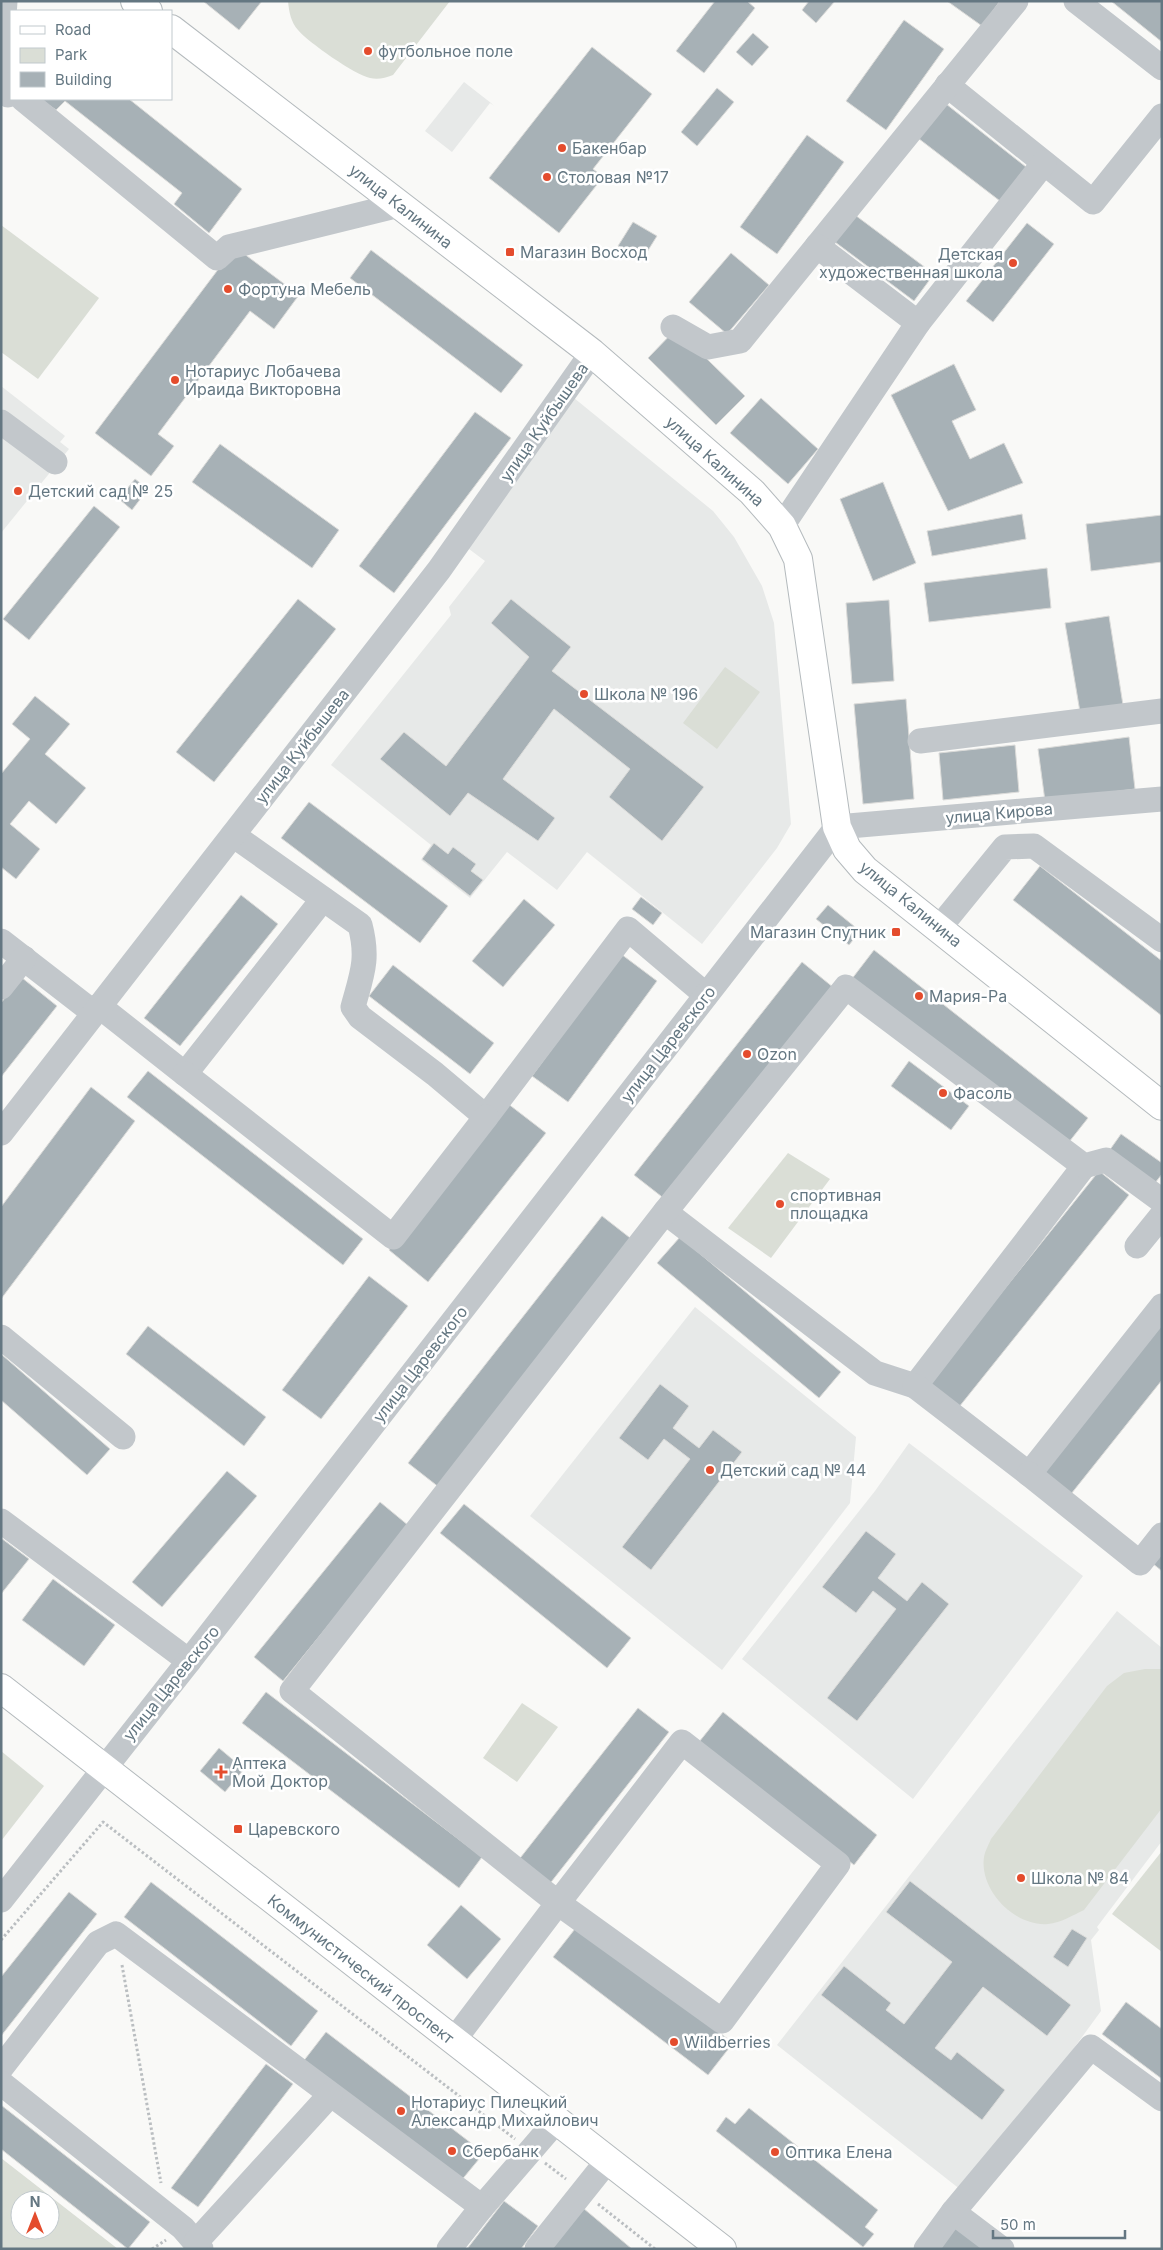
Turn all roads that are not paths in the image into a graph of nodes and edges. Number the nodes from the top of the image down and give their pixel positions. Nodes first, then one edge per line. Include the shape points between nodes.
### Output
1 (5, 1) edge
2 (135, 1) edge
3 (1016, 1) edge
4 (1076, 1) edge
5 (147, 10) edge
6 (172, 30) edge
7 (2, 61) edge
8 (1162, 68) edge
9 (948, 86) junction
10 (10, 87) edge
11 (21, 100) edge
12 (1162, 116) edge
13 (1044, 163) junction
14 (399, 205) junction
15 (817, 246) junction
16 (918, 323) junction
17 (673, 327) dead end
18 (592, 352) junction
19 (1, 422) edge
20 (55, 462) dead end
21 (782, 526) junction
22 (1162, 711) edge
23 (920, 741) dead end
24 (1162, 799) edge
25 (837, 827) junction
26 (233, 835) junction
27 (322, 899) junction
28 (939, 928) junction
29 (1162, 940) edge
30 (1, 941) edge
31 (24, 958) junction
32 (1, 987) edge
33 (706, 995) junction
34 (97, 1010) junction
35 (185, 1074) junction
36 (1157, 1099) edge
37 (486, 1117) junction
38 (1, 1133) edge
39 (1084, 1166) junction
40 (1162, 1201) edge
41 (665, 1212) junction
42 (1162, 1215) edge
43 (1137, 1246) dead end
44 (1162, 1306) edge
45 (1, 1336) edge
46 (915, 1386) junction
47 (122, 1437) dead end
48 (1029, 1474) junction
49 (1, 1521) edge
50 (1162, 1534) edge
51 (189, 1661) junction
52 (1, 1688) edge
53 (103, 1768) junction
54 (1, 1900) edge
55 (558, 1903) junction
56 (454, 2040) junction
57 (1, 2068) edge
58 (1, 2083) edge
59 (330, 2095) junction
60 (1162, 2099) edge
61 (557, 2120) junction
62 (608, 2160) junction
63 (482, 2207) junction
64 (953, 2212) junction
65 (199, 2245) edge
66 (449, 2249) edge
67 (537, 2249) edge
68 (722, 2249) edge
69 (926, 2249) edge
70 (1002, 2249) edge

1 - 7 street
2 - 5 main road
3 - 9 street
4 - 8 street
6 - 14 main road, улица Калинина
7 - 10 street
9 - 13 street
9 - 15 street
11 - 14 street via 217,258 229,247
12 - 13 street via 1093,202
13 - 16 street
14 - 18 main road, улица Калинина
15 - 16 street
15 - 17 street via 740,341 708,347
16 - 21 street
18 - 21 main road, улица Калинина via 752,492
18 - 26 street, улица Куйбышева via 439,570
19 - 20 street
21 - 25 main road, улица Калинина via 798,559
22 - 23 street
24 - 25 street, улица Кирова
25 - 28 main road, улица Калинина via 848,849 865,870
25 - 33 street, улица Царевского
26 - 27 street
26 - 34 street, улица Куйбышева
27 - 35 street
27 - 37 street via 360,925 365,944 364,965 353,1007 360,1017
28 - 29 street via 1005,847 1024,845 1034,846
28 - 36 main road, улица Калинина
30 - 31 street
31 - 32 street
31 - 34 street
33 - 37 street via 628,929
33 - 51 street, улица Царевского
34 - 35 street
34 - 38 street, улица Куйбышева
35 - 37 street via 393,1237
39 - 40 street via 1106,1160
39 - 41 street via 846,988
39 - 46 street
41 - 46 street via 875,1373
41 - 55 street via 292,1691
42 - 43 street
44 - 48 street
45 - 47 street
46 - 48 street
48 - 50 street via 1140,1563
49 - 51 street
51 - 53 street, улица Царевского
52 - 53 main road, Коммунистический проспект
53 - 54 street, улица Царевского
53 - 56 main road, Коммунистический проспект
55 - 55 street via 722,2021 838,1864 682,1742
55 - 56 street
56 - 61 main road, Коммунистический проспект
57 - 59 street via 98,1943 116,1934
58 - 65 street via 176,2222
59 - 63 street
59 - 65 street
60 - 64 street via 1091,2047
61 - 62 main road, Коммунистический проспект
61 - 63 street
62 - 67 street
62 - 68 main road, Коммунистический проспект
63 - 66 street
64 - 69 street
64 - 70 street

